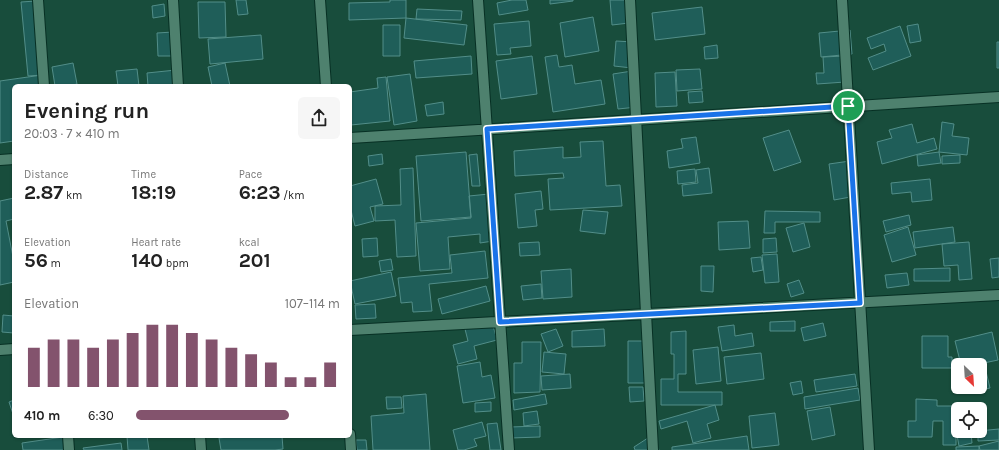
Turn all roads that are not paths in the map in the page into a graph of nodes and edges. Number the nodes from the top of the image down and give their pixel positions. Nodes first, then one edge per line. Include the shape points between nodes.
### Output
1 (38, 0) edge
2 (173, 0) edge
3 (320, 0) edge
4 (478, 0) edge
5 (630, 0) edge
6 (842, 0) edge
7 (44, 84) edge
8 (178, 84) edge
9 (326, 84) edge
10 (999, 97) edge
11 (848, 106) junction
12 (637, 120) junction
13 (487, 129) junction
14 (352, 138) edge
15 (12, 159) edge
16 (0, 160) edge
17 (999, 295) edge
18 (860, 303) junction
19 (646, 314) junction
20 (500, 322) junction
21 (352, 330) edge
22 (12, 349) edge
23 (0, 350) edge
24 (68, 438) edge
25 (200, 438) edge
26 (350, 438) edge
27 (69, 450) edge
28 (201, 450) edge
29 (351, 450) edge
30 (509, 450) edge
31 (653, 450) edge
32 (869, 450) edge

1 - 7 street
2 - 8 street
3 - 9 street
4 - 13 street
5 - 12 street
6 - 11 street
10 - 11 street
11 - 12 street
11 - 18 street
12 - 13 street
12 - 19 street
13 - 14 street
13 - 20 street
15 - 16 street
17 - 18 street
18 - 19 street
18 - 32 street
19 - 20 street
19 - 31 street
20 - 21 street
20 - 30 street
22 - 23 street
24 - 27 street
25 - 28 street
26 - 29 street

